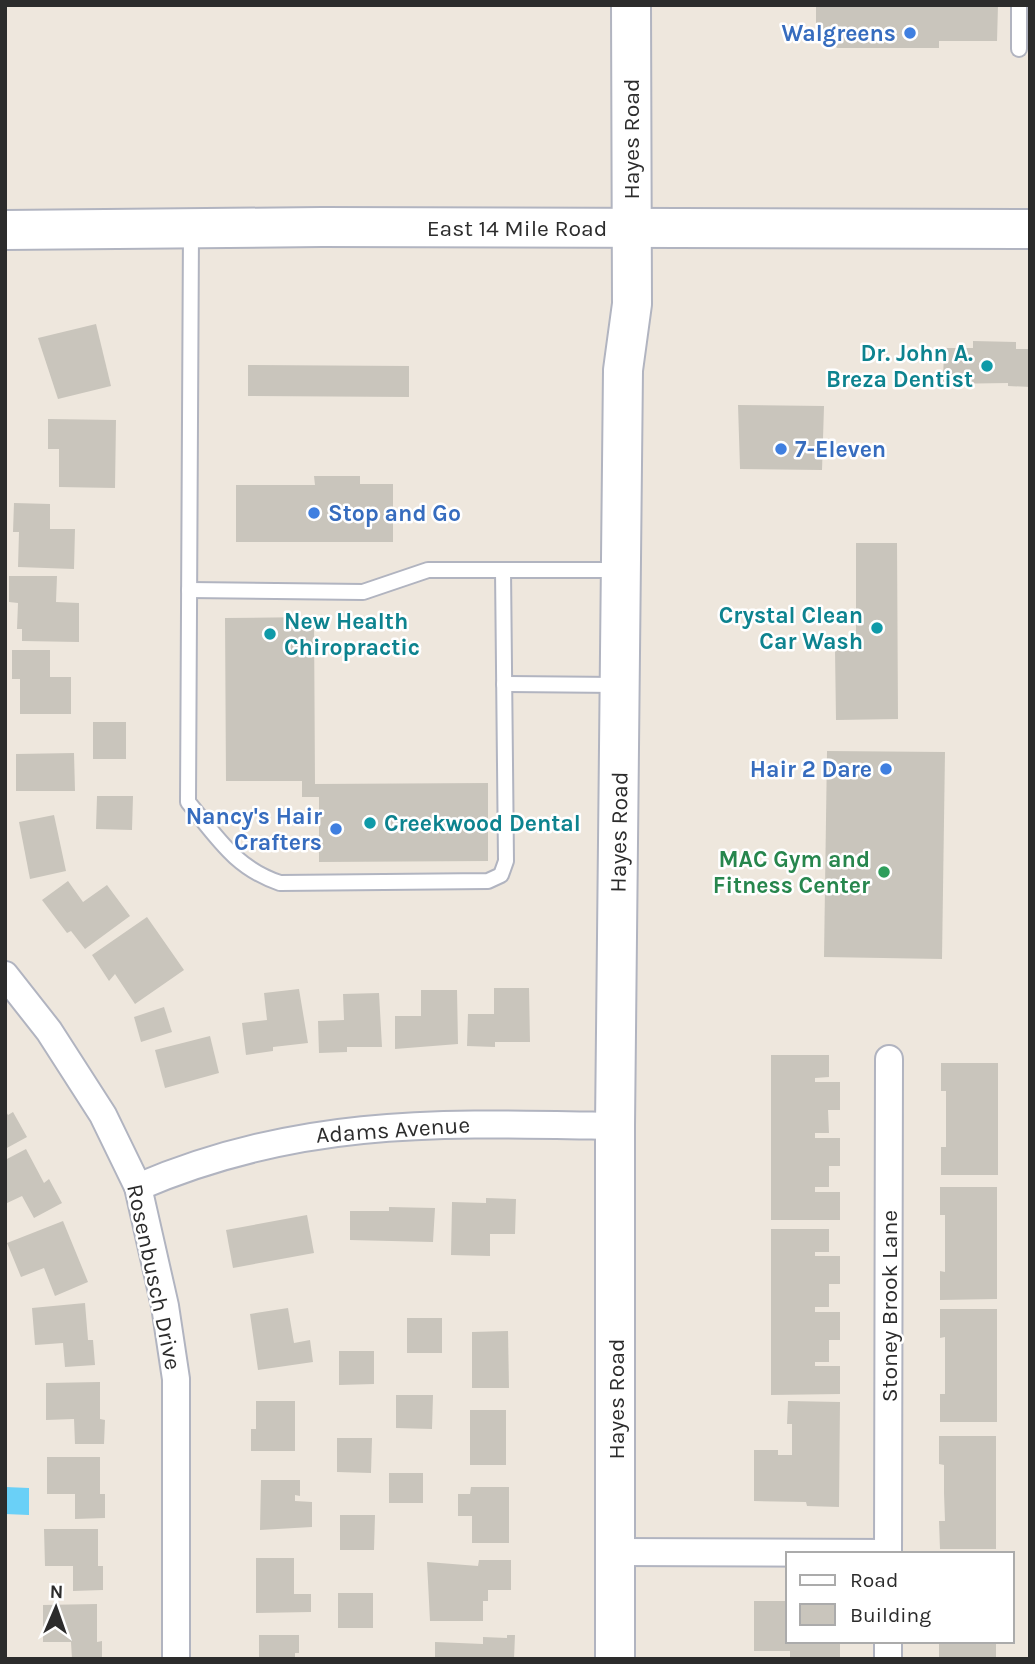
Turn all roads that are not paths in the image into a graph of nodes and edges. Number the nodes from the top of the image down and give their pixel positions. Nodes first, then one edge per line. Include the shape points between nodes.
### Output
1 (631, 5) edge
2 (1019, 5) edge
3 (1019, 49) dead end
4 (631, 228) junction
5 (191, 229) junction
6 (1030, 229) edge
7 (5, 230) edge
8 (503, 570) junction
9 (622, 570) junction
10 (190, 590) junction
11 (504, 684) junction
12 (620, 685) junction
13 (5, 975) edge
14 (890, 1059) dead end
15 (615, 1126) junction
16 (138, 1187) junction
17 (617, 1552) junction
18 (888, 1552) edge
19 (786, 1553) edge
20 (176, 1659) edge
21 (615, 1659) edge

1 - 4 street, Hayes Road
2 - 3 lane
4 - 5 street, East 14 Mile Road
4 - 6 street, East 14 Mile Road
4 - 9 street, Hayes Road via 632,304 623,370
5 - 7 street, East 14 Mile Road
5 - 10 lane
8 - 9 lane
8 - 10 lane via 415,572 363,592
8 - 11 lane
9 - 12 street, Hayes Road
10 - 11 lane via 188,802 254,875 279,883 488,881 501,875 506,861
11 - 12 lane
12 - 15 street, Hayes Road
13 - 16 street, Rosenbusch Drive via 50,1031 103,1115
14 - 18 street, Stoney Brook Lane
15 - 16 street, Adams Avenue via 380,1126 247,1149
15 - 17 street, Hayes Road
16 - 20 street, Rosenbusch Drive via 176,1379
17 - 19 street, Stoney Brook Lane
17 - 21 street, Hayes Road

